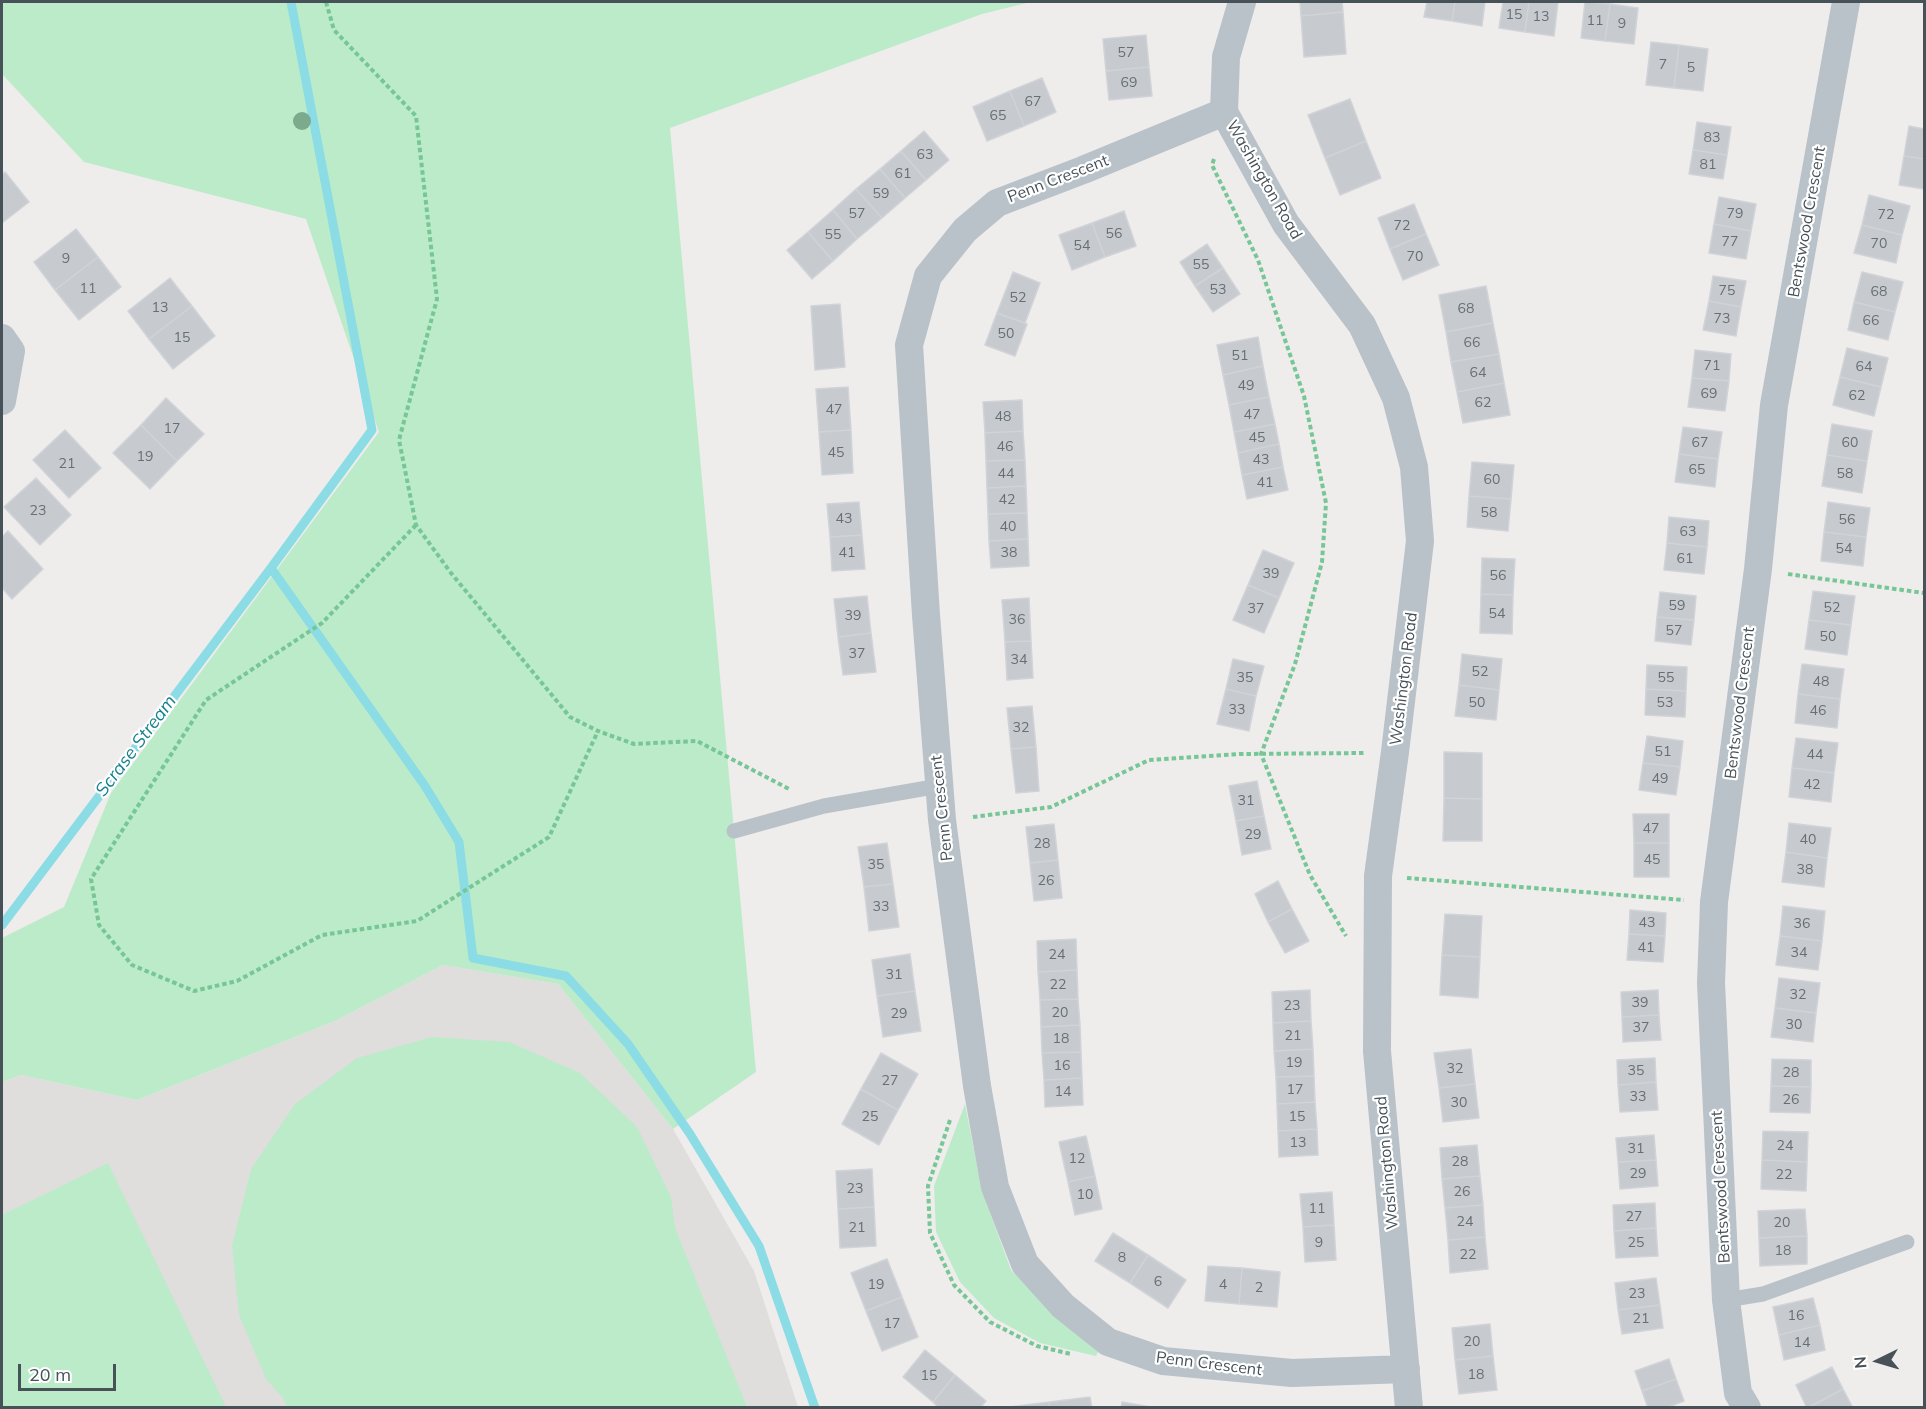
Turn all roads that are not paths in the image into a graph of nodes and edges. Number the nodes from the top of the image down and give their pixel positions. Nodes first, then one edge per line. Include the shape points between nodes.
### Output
1 (1242, 2) edge
2 (1846, 2) edge
3 (1224, 112) junction
4 (2, 338) edge
5 (2, 401) edge
6 (939, 786) junction
7 (734, 831) dead end
8 (1907, 1242) dead end
9 (1726, 1300) junction
10 (1406, 1369) junction
11 (1409, 1407) edge
12 (1747, 1407) edge

1 - 3 street, Washington Road via 1226,57
2 - 9 street, Bentswood Crescent via 1774,405 1758,569 1714,902 1711,983
3 - 6 street, Penn Crescent via 997,203 965,230 928,276 909,345
3 - 10 street, Washington Road via 1286,224 1362,324 1396,398 1414,467 1419,541 1378,876 1377,1051
4 - 5 street via 11,351
6 - 7 lane via 824,806
6 - 10 street, Penn Crescent via 977,1086 995,1187 1025,1264 1063,1306 1108,1342 1163,1361 1292,1374
8 - 9 lane via 1763,1294
9 - 12 street, Bentswood Crescent via 1738,1393
10 - 11 street, Washington Road

